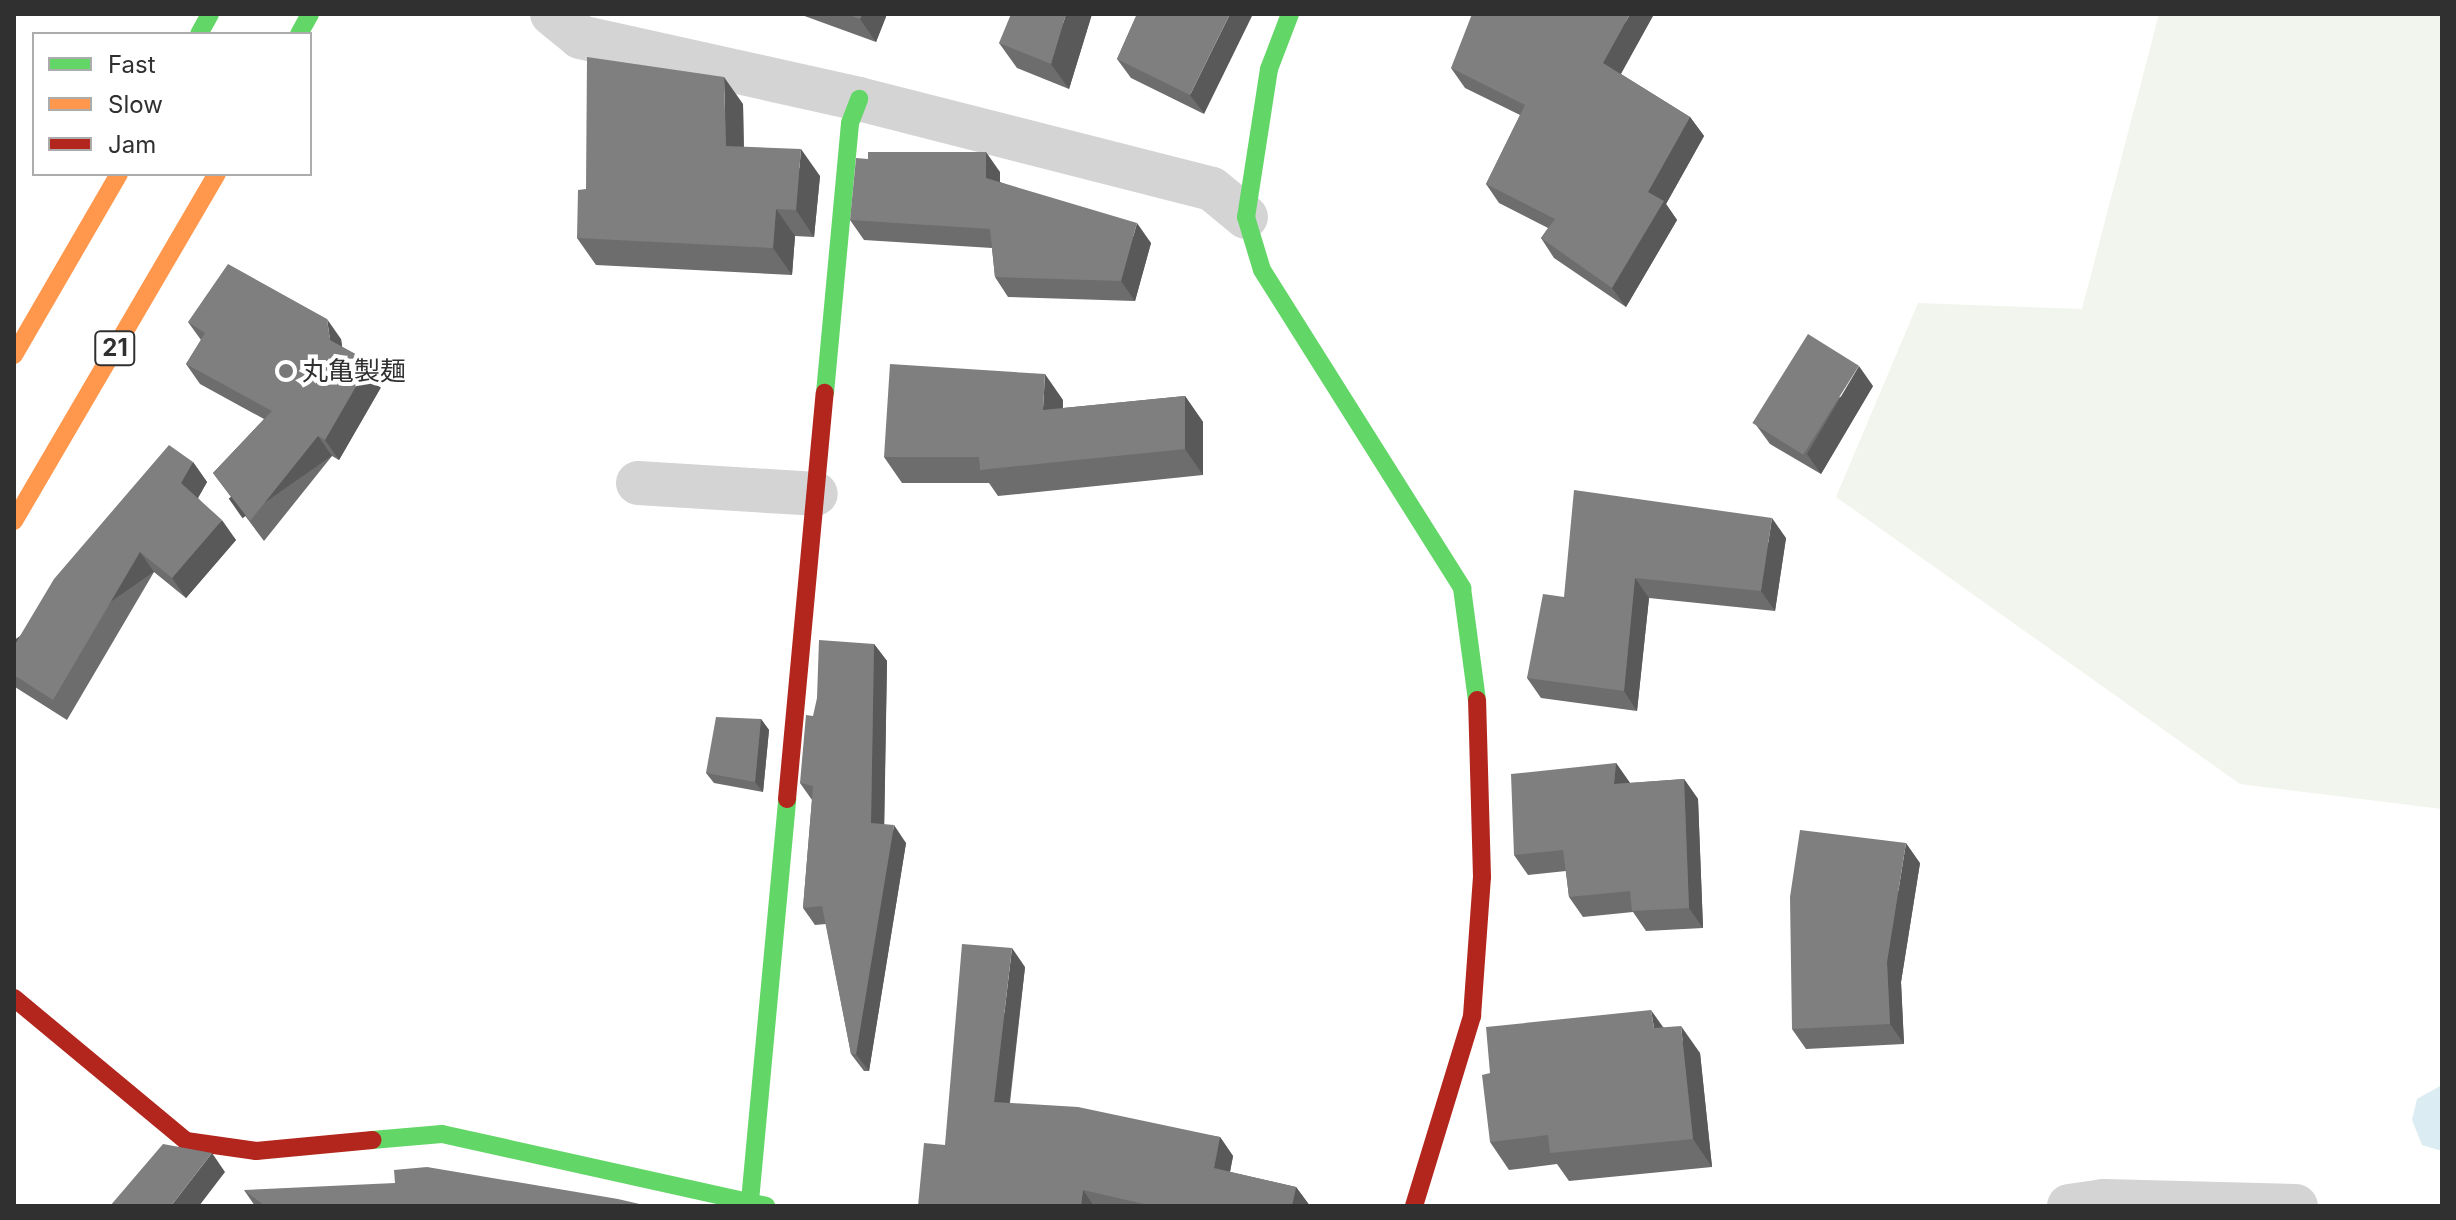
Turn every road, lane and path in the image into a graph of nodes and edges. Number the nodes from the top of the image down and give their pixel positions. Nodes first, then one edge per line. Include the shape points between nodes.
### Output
1 (210, 14) edge
2 (310, 14) edge
3 (552, 14) edge
4 (1290, 14) edge
5 (200, 32) edge
6 (300, 32) edge
7 (859, 99) junction
8 (118, 176) edge
9 (216, 176) edge
10 (1246, 217) junction
11 (14, 355) edge
12 (638, 483) dead end
13 (816, 494) junction
14 (14, 521) edge
15 (14, 998) edge
16 (677, 1195) edge
17 (758, 1204) edge
18 (1414, 1206) edge
19 (2069, 1206) edge
20 (2296, 1206) edge

1 - 5 street
2 - 6 street
3 - 7 street via 580,37
4 - 10 street via 1269,69
7 - 10 street via 1212,189
7 - 13 street via 850,123
8 - 11 street
9 - 14 street, 21
10 - 18 street via 1262,270 1462,588 1482,733 1482,877 1473,1000
12 - 13 street
13 - 17 street
15 - 16 street via 186,1141 256,1151 442,1134
16 - 17 street
19 - 20 street via 2104,1201

